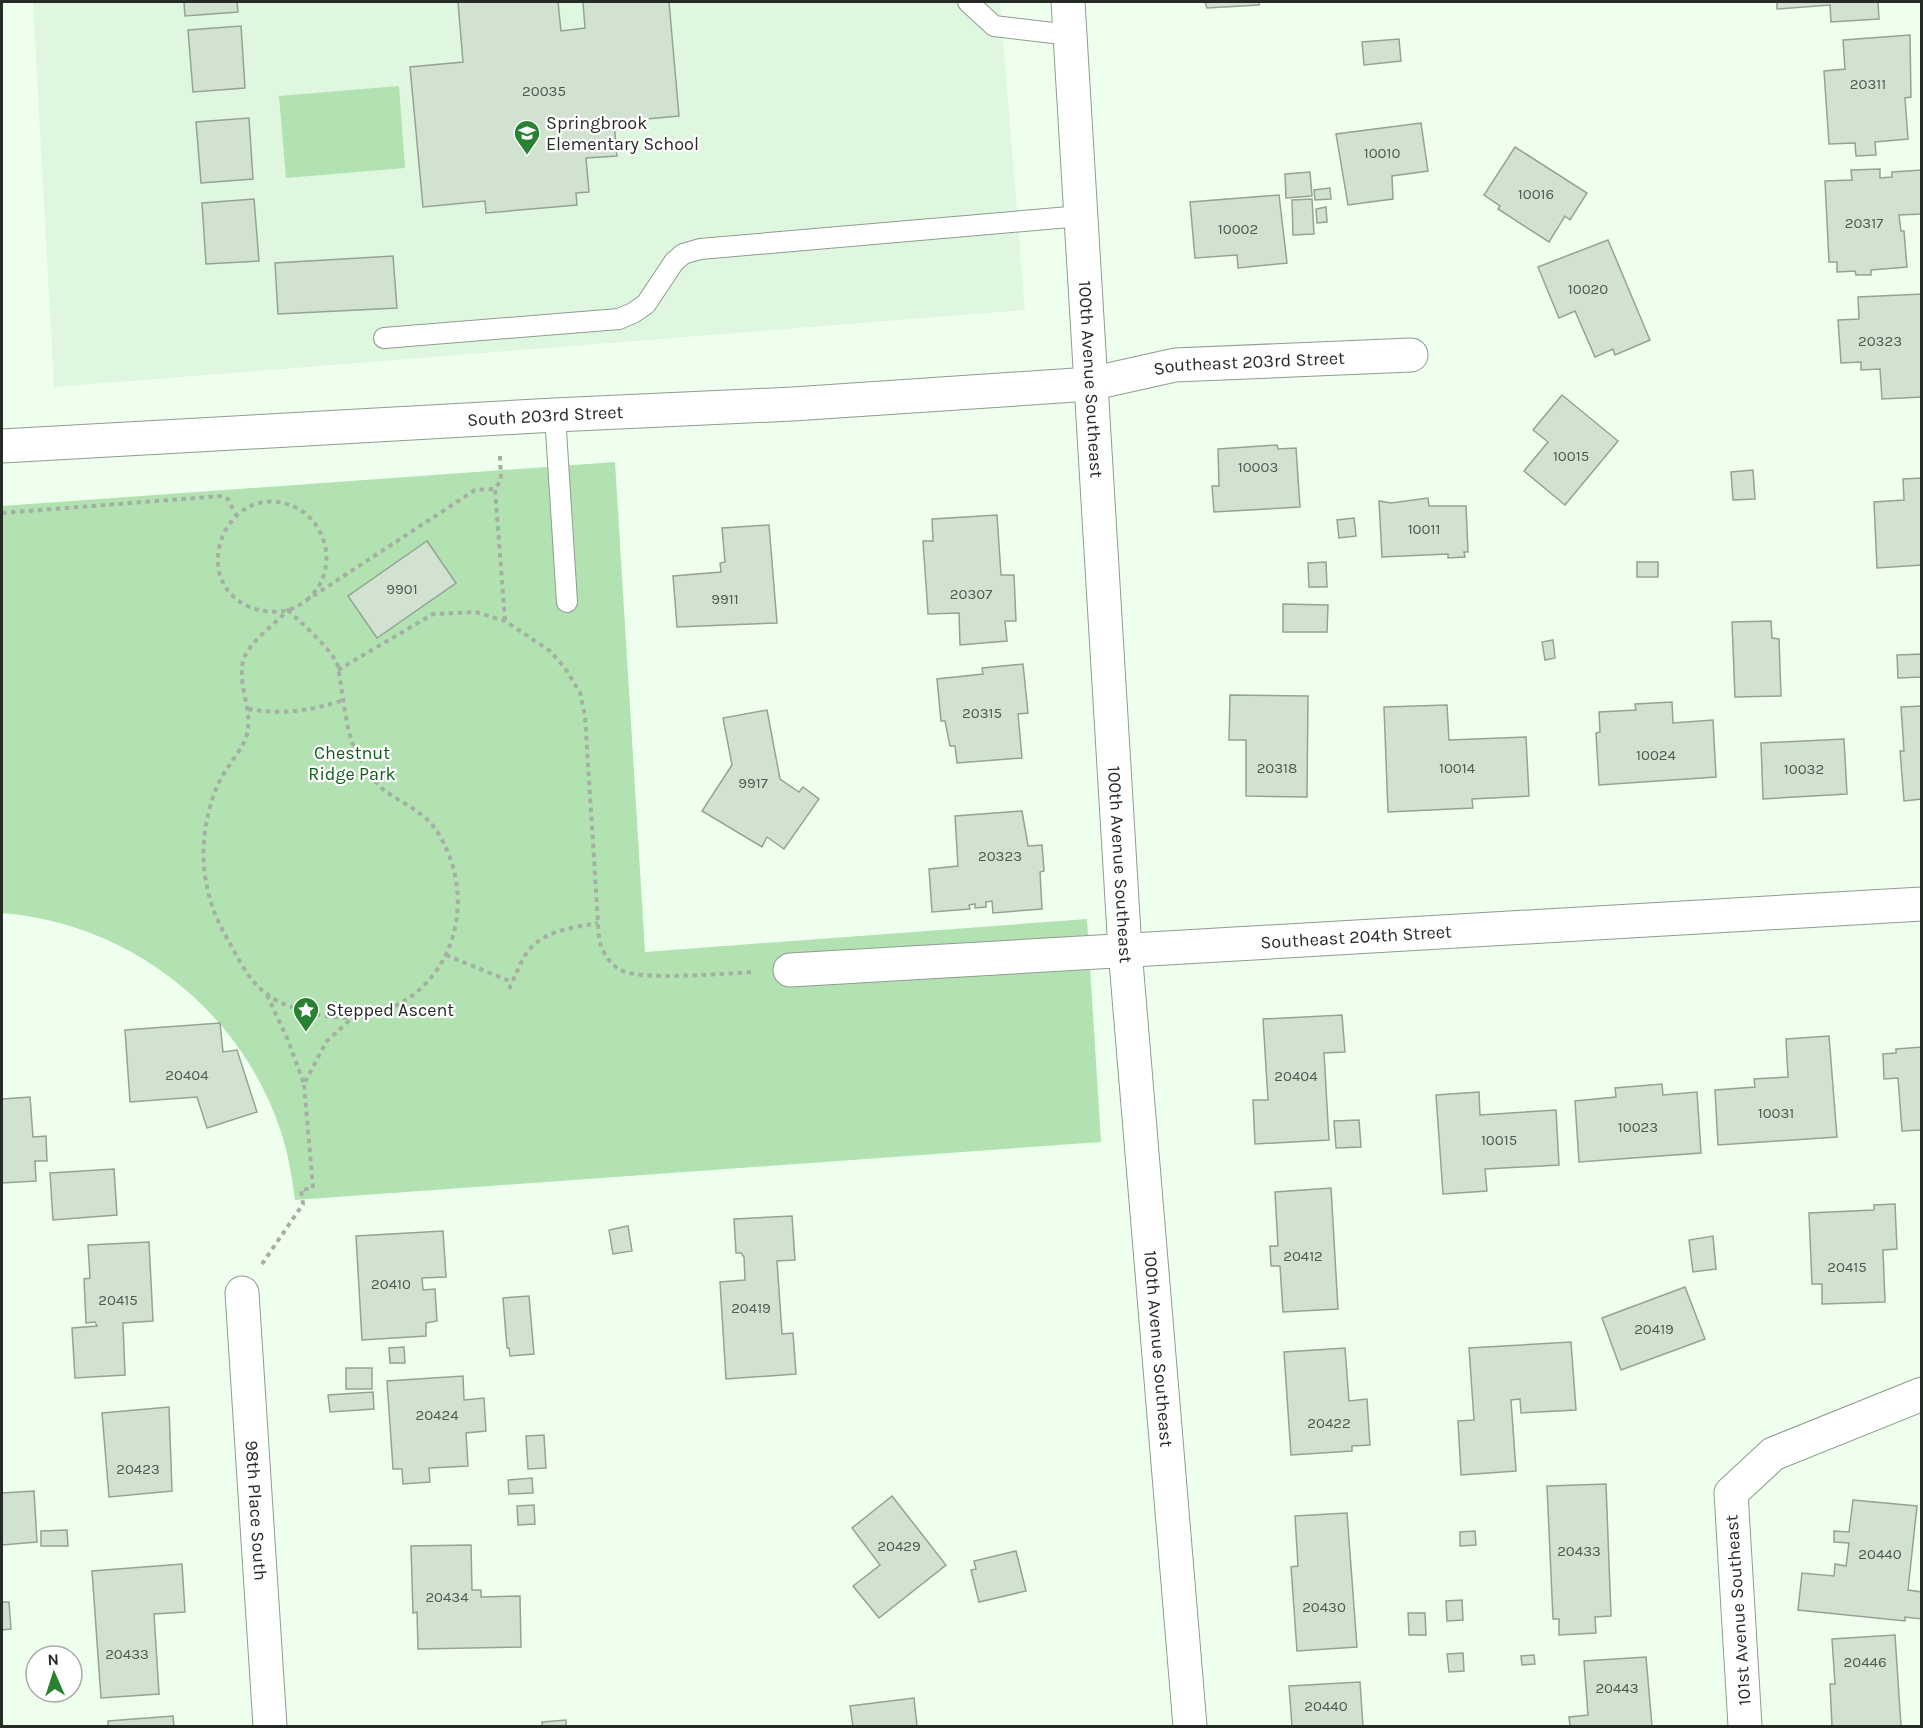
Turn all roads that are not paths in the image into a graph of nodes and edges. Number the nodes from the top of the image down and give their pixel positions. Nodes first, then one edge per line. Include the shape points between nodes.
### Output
1 (968, 2) edge
2 (1068, 2) edge
3 (1070, 35) junction
4 (1081, 216) junction
5 (384, 338) dead end
6 (1411, 355) dead end
7 (1090, 384) junction
8 (555, 415) junction
9 (2, 446) edge
10 (567, 602) dead end
11 (1922, 904) edge
12 (1125, 950) junction
13 (790, 970) road end
14 (242, 1293) road end
15 (1922, 1394) edge
16 (270, 1726) edge
17 (1190, 1726) edge
18 (1745, 1726) edge

1 - 3 lane via 994,26
2 - 3 street, 100th Avenue Southeast
3 - 4 street, 100th Avenue Southeast
4 - 5 lane via 700,249 683,254 646,304 619,319
4 - 7 street, 100th Avenue Southeast
6 - 7 street, Southeast 203rd Street via 1175,365
7 - 8 street, South 203rd Street
7 - 12 street, 100th Avenue Southeast
8 - 9 street, South 203rd Street
8 - 10 lane
11 - 12 street, Southeast 204th Street
12 - 13 street, Southeast 204th Street
12 - 17 street, 100th Avenue Southeast
14 - 16 street, 98th Place South
15 - 18 street, 101st Avenue Southeast via 1773,1454 1731,1493

